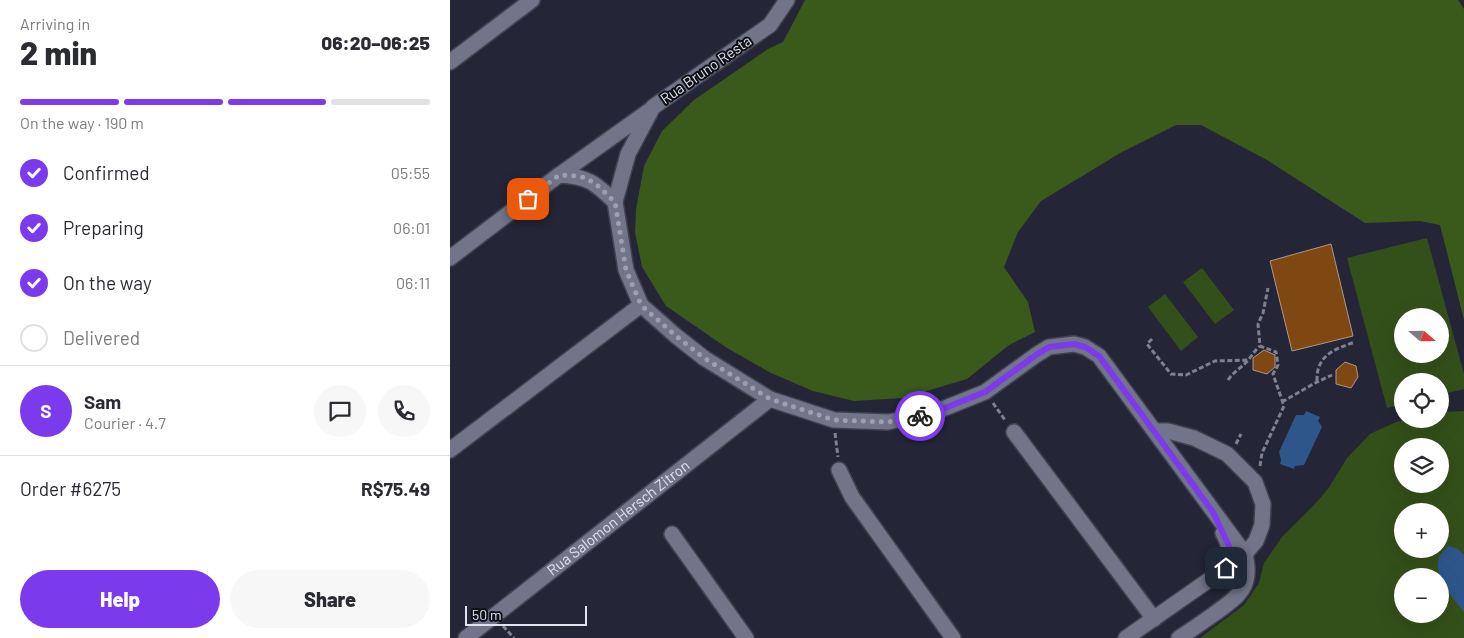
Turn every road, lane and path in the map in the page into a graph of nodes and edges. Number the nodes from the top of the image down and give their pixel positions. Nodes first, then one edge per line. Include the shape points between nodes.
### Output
1 (532, 0) edge
2 (787, 0) edge
3 (450, 62) edge
4 (653, 107) junction
5 (559, 175) junction
6 (615, 202) junction
7 (450, 258) edge
8 (1268, 288) dead end
9 (641, 305) junction
10 (1152, 338) dead end
11 (1355, 342) dead end
12 (1260, 346) junction
13 (1248, 360) junction
14 (1332, 375) dead end
15 (1228, 380) dead end
16 (1318, 381) junction
17 (985, 392) junction
18 (770, 399) junction
19 (1282, 402) junction
20 (834, 420) junction
21 (1155, 431) junction
22 (1014, 432) joint
23 (450, 450) edge
24 (1260, 468) dead end
25 (839, 470) joint
26 (1213, 512) junction
27 (672, 534) dead end
28 (1245, 554) junction
29 (1154, 619) junction
30 (466, 638) edge
31 (746, 638) edge
32 (953, 638) edge
33 (1126, 638) edge
34 (1179, 638) edge

1 - 3 street
2 - 4 street, Rua Bruno Resta via 770,25
4 - 5 street
4 - 6 street, Rua Bruno Resta via 628,154
5 - 6 street via 588,179
5 - 7 street
6 - 9 street, Rua Bruno Resta via 626,270
8 - 12 path via 1258,324
9 - 18 street, Rua Bruno Resta via 704,358
9 - 23 street
10 - 13 path via 1147,344 1171,374 1186,375 1215,361
11 - 16 path via 1332,350 1322,361
12 - 13 path
12 - 19 path via 1276,352 1278,365 1272,374
13 - 15 path
14 - 16 path
16 - 19 path
17 - 20 street, Rua Bruno Resta via 930,414 888,422
17 - 21 street, Rua Bruno Resta via 1049,347 1074,344 1099,356
17 - 22 path
18 - 20 street, Rua Bruno Resta
18 - 30 street, Rua Salomon Hersch Zitron
19 - 24 path via 1284,406 1262,454
20 - 25 path
21 - 26 street, Rua Bruno Resta
21 - 28 street via 1194,438 1227,454 1255,482 1263,504 1262,525 1256,542
22 - 29 street
25 - 32 street via 852,497
26 - 28 street
26 - 29 street via 1229,546 1226,568
27 - 31 street
28 - 34 street via 1248,567 1244,588 1236,598
29 - 33 street

